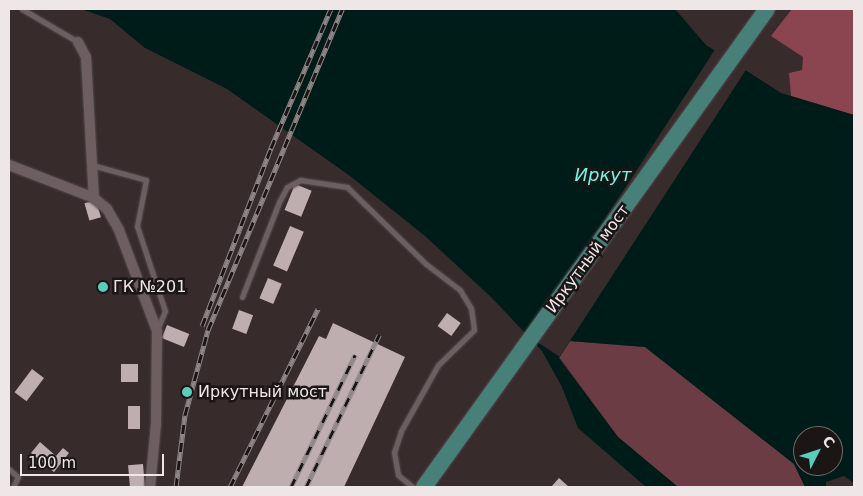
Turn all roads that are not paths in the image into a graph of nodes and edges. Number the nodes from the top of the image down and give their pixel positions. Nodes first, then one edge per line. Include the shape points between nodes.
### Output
1 (22, 9) edge
2 (767, 9) edge
3 (78, 42) joint
4 (91, 164) junction
5 (9, 165) edge
6 (94, 198) junction
7 (242, 297) dead end
8 (157, 331) junction
9 (9, 469) edge
10 (12, 487) edge
11 (150, 487) edge
12 (413, 487) edge
13 (424, 487) edge

1 - 3 lane
2 - 13 main road, Иркутный мост
3 - 4 street via 86,57
4 - 6 street
4 - 8 lane via 146,180 137,226 165,311
5 - 6 street
6 - 8 street via 107,209 119,230
7 - 12 lane via 279,202 287,187 300,180 347,187 426,264 460,290 471,308 474,330 438,365 401,431 394,452 398,474
8 - 11 street via 156,424
9 - 10 lane via 18,477

